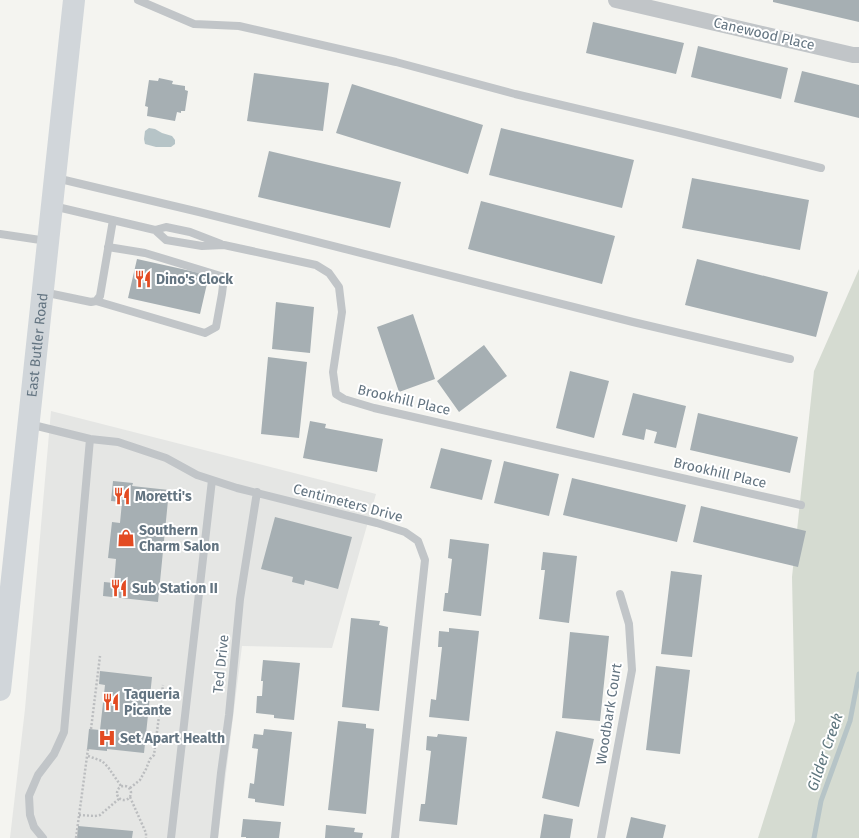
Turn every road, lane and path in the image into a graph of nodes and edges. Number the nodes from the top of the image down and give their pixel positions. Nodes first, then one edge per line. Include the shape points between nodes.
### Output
1 (74, 0) edge
2 (138, 0) edge
3 (616, 0) edge
4 (670, 6) edge
5 (859, 55) edge
6 (821, 168) dead end
7 (55, 178) junction
8 (52, 206) junction
9 (113, 220) junction
10 (155, 230) junction
11 (0, 234) edge
12 (48, 242) junction
13 (224, 245) junction
14 (108, 247) junction
15 (43, 292) junction
16 (96, 301) junction
17 (790, 359) dead end
18 (29, 424) junction
19 (90, 439) junction
20 (212, 480) junction
21 (257, 492) junction
22 (801, 505) dead end
23 (620, 594) dead end
24 (100, 656) dead end
25 (162, 685) dead end
26 (0, 690) edge
27 (91, 729) dead end
28 (88, 749) dead end
29 (88, 756) junction
30 (121, 786) junction
31 (130, 788) junction
32 (130, 797) junction
33 (120, 798) junction
34 (79, 815) junction
35 (43, 838) edge
36 (76, 838) edge
37 (146, 838) edge
38 (171, 838) edge
39 (214, 838) edge
40 (395, 838) edge
41 (601, 838) edge

1 - 7 main road, East Butler Road
2 - 6 lane via 194,24 239,26 396,62 515,94
3 - 4 street, Canewood Place
4 - 5 street, Canewood Place
7 - 8 main road, East Butler Road
7 - 17 lane
8 - 9 lane, Brookhill Place
8 - 12 main road, East Butler Road
9 - 10 lane, Brookhill Place
9 - 14 lane
10 - 13 lane via 166,227 190,232
10 - 13 lane, Brookhill Place via 166,240 202,246
11 - 12 lane
12 - 15 main road, East Butler Road
13 - 22 lane, Brookhill Place via 316,265 329,272 339,287 342,312 333,372 336,394 344,399
14 - 16 lane via 100,296
14 - 16 lane via 145,253 224,277 216,327 205,333
15 - 16 lane
15 - 18 main road, East Butler Road
18 - 19 lane, Centimeters Drive
18 - 26 main road, East Butler Road
19 - 20 lane, Centimeters Drive via 118,442 166,458
19 - 35 lane via 64,732 54,754 38,775 29,796 30,815 34,827
20 - 21 lane, Centimeters Drive
20 - 38 lane
21 - 39 lane, Ted Drive via 240,599
21 - 40 lane, Centimeters Drive via 377,523 405,532 418,541 425,560
23 - 41 lane, Woodbark Court via 629,624 632,670
24 - 27 path
25 - 31 path via 154,755 140,780
28 - 29 path
29 - 30 path via 102,761
29 - 34 path
30 - 31 path
30 - 33 path via 117,792
31 - 32 path
32 - 33 path via 126,800
32 - 37 path
33 - 34 path via 100,815
34 - 36 path

